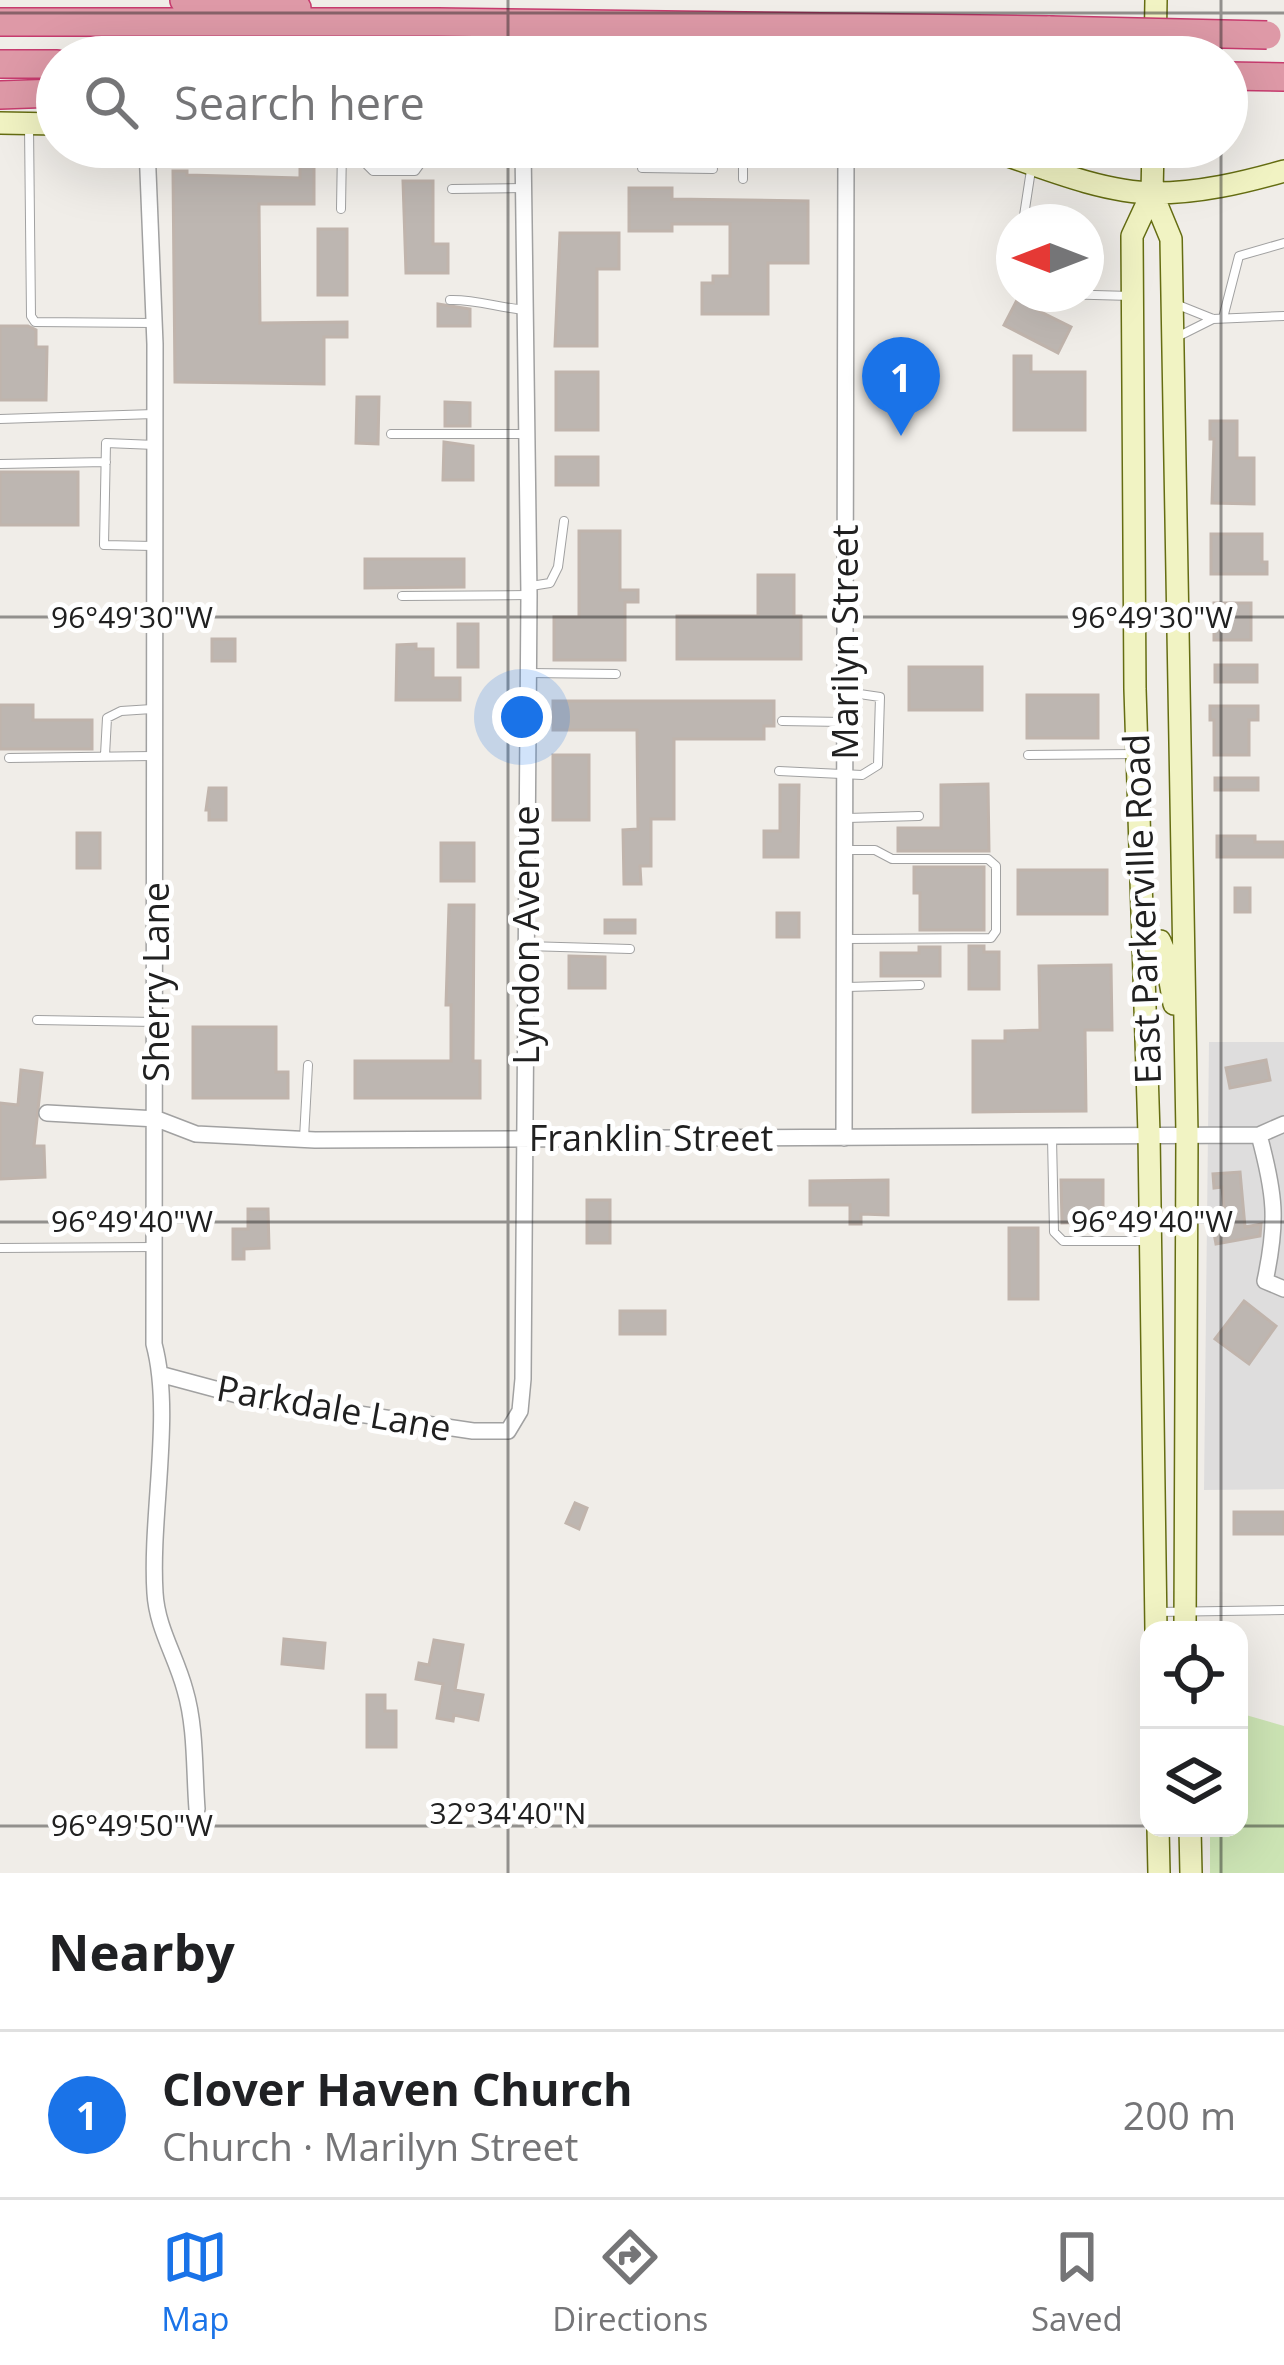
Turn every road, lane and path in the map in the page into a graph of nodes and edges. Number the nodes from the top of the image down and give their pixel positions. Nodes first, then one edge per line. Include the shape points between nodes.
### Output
1 (184, 0) edge
2 (1156, 0) edge
3 (0, 22) edge
4 (438, 22) junction
5 (1276, 35) edge
6 (1155, 36) edge
7 (0, 64) edge
8 (36, 64) edge
9 (36, 93) edge
10 (0, 94) edge
11 (0, 123) edge
12 (28, 124) junction
13 (36, 124) edge
14 (149, 168) edge
15 (341, 168) edge
16 (370, 168) edge
17 (417, 168) edge
18 (524, 168) edge
19 (642, 168) dead end
20 (672, 168) joint
21 (743, 168) edge
22 (846, 168) edge
23 (1031, 168) edge
24 (1044, 168) edge
25 (1153, 168) edge
26 (713, 169) dead end
27 (1284, 171) edge
28 (743, 179) dead end
29 (524, 188) junction
30 (452, 189) dead end
31 (1152, 194) junction
32 (1025, 204) edge
33 (340, 209) dead end
34 (1284, 243) edge
35 (450, 300) dead end
36 (1104, 301) edge
37 (1133, 306) junction
38 (1172, 309) junction
39 (528, 310) junction
40 (1284, 316) edge
41 (1218, 319) junction
42 (155, 323) junction
43 (1172, 340) junction
44 (155, 414) junction
45 (0, 419) edge
46 (391, 434) dead end
47 (526, 434) junction
48 (155, 445) junction
49 (106, 462) junction
50 (0, 464) edge
51 (564, 521) dead end
52 (154, 546) junction
53 (529, 590) junction
54 (402, 596) dead end
55 (528, 673) junction
56 (616, 674) dead end
57 (845, 692) junction
58 (154, 709) junction
59 (782, 721) dead end
60 (845, 722) junction
61 (1178, 753) junction
62 (1137, 754) junction
63 (105, 755) junction
64 (1028, 755) dead end
65 (154, 756) junction
66 (9, 758) dead end
67 (779, 772) dead end
68 (845, 775) junction
69 (919, 816) dead end
70 (845, 818) junction
71 (846, 850) junction
72 (846, 939) junction
73 (1143, 940) junction
74 (524, 946) junction
75 (630, 949) dead end
76 (920, 985) dead end
77 (845, 987) junction
78 (37, 1019) dead end
79 (156, 1022) junction
80 (1185, 1058) junction
81 (308, 1065) dead end
82 (47, 1113) dead end
83 (157, 1119) junction
84 (1284, 1124) edge
85 (1149, 1134) junction
86 (1187, 1134) junction
87 (1259, 1135) junction
88 (1052, 1136) junction
89 (525, 1138) junction
90 (844, 1138) junction
91 (304, 1140) junction
92 (1150, 1241) junction
93 (157, 1247) junction
94 (0, 1248) edge
95 (1284, 1289) edge
96 (163, 1375) junction
97 (508, 1430) joint
98 (1284, 1610) edge
99 (1184, 1620) edge
100 (1155, 1621) edge
101 (197, 1809) dead end
102 (1158, 1837) edge
103 (1190, 1837) edge
104 (1159, 1873) edge
105 (1191, 1873) edge

1 - 4 highway
2 - 6 main road
3 - 4 highway
4 - 5 highway, bridge
7 - 8 highway
9 - 10 highway
11 - 12 main road
12 - 13 main road
12 - 42 lane via 35,322
14 - 42 street, Sherry Lane
15 - 33 lane
16 - 17 lane
18 - 29 street, Lyndon Avenue
19 - 20 lane
20 - 26 lane
21 - 28 lane
22 - 57 street, Marilyn Street
23 - 32 lane
24 - 31 main road
25 - 31 main road, East Parkerville Road
27 - 31 main road
29 - 30 lane
29 - 39 street, Lyndon Avenue
31 - 37 main road, East Parkerville Road via 1132,236
31 - 38 main road, East Parkerville Road via 1171,239
34 - 41 lane via 1239,256
35 - 39 lane
36 - 37 lane
37 - 38 main road
37 - 62 main road, East Parkerville Road
38 - 41 lane
38 - 43 main road, East Parkerville Road
39 - 47 street, Lyndon Avenue
40 - 41 lane
41 - 43 lane
42 - 44 street, Sherry Lane
43 - 61 main road, East Parkerville Road
44 - 45 lane
44 - 48 street, Sherry Lane
46 - 47 lane
47 - 53 street, Lyndon Avenue
48 - 49 lane via 106,443
48 - 52 street, Sherry Lane
49 - 50 lane
49 - 52 lane via 104,545
51 - 53 lane via 550,583
52 - 58 street, Sherry Lane
53 - 54 lane
53 - 55 street, Lyndon Avenue
55 - 56 lane
55 - 74 street, Lyndon Avenue
57 - 60 street, Marilyn Street
57 - 68 lane via 880,697 881,743 878,765
58 - 63 lane via 107,718
58 - 65 street, Sherry Lane
59 - 60 lane
60 - 68 street, Marilyn Street
61 - 62 main road
61 - 80 main road, East Parkerville Road
62 - 64 lane
62 - 73 main road, East Parkerville Road
63 - 65 lane
63 - 66 lane
65 - 79 street, Sherry Lane
67 - 68 lane
68 - 70 street, Marilyn Street
69 - 70 lane
70 - 71 street, Marilyn Street
71 - 72 street, Marilyn Street
71 - 72 lane via 993,862 996,931 985,940
72 - 77 street, Marilyn Street
73 - 80 main road via 1160,941 1166,953
73 - 85 main road, East Parkerville Road
74 - 75 lane
74 - 89 street, Lyndon Avenue
76 - 77 lane
77 - 90 street, Marilyn Street
78 - 79 lane
79 - 83 street, Sherry Lane
80 - 86 main road, East Parkerville Road
81 - 91 lane
82 - 83 street, Franklin Street
83 - 91 street, Franklin Street via 196,1134
83 - 93 street, Sherry Lane
84 - 87 street
85 - 86 street, Franklin Street
85 - 88 street, Franklin Street
85 - 92 main road, East Parkerville Road
86 - 87 street, Franklin Street
86 - 99 main road, East Parkerville Road
87 - 95 street via 1275,1233 1265,1281
88 - 90 street, Franklin Street
88 - 92 lane via 1054,1232 1064,1241
89 - 90 street, Franklin Street
89 - 91 street, Franklin Street
89 - 97 street, Lyndon Avenue via 523,1379 520,1411
92 - 100 main road, East Parkerville Road
93 - 94 lane
93 - 96 street, Sherry Lane via 154,1344
96 - 97 street, Parkdale Lane via 411,1424
96 - 101 street, Sherry Lane via 155,1599 187,1693
98 - 99 lane
102 - 104 main road
103 - 105 main road

